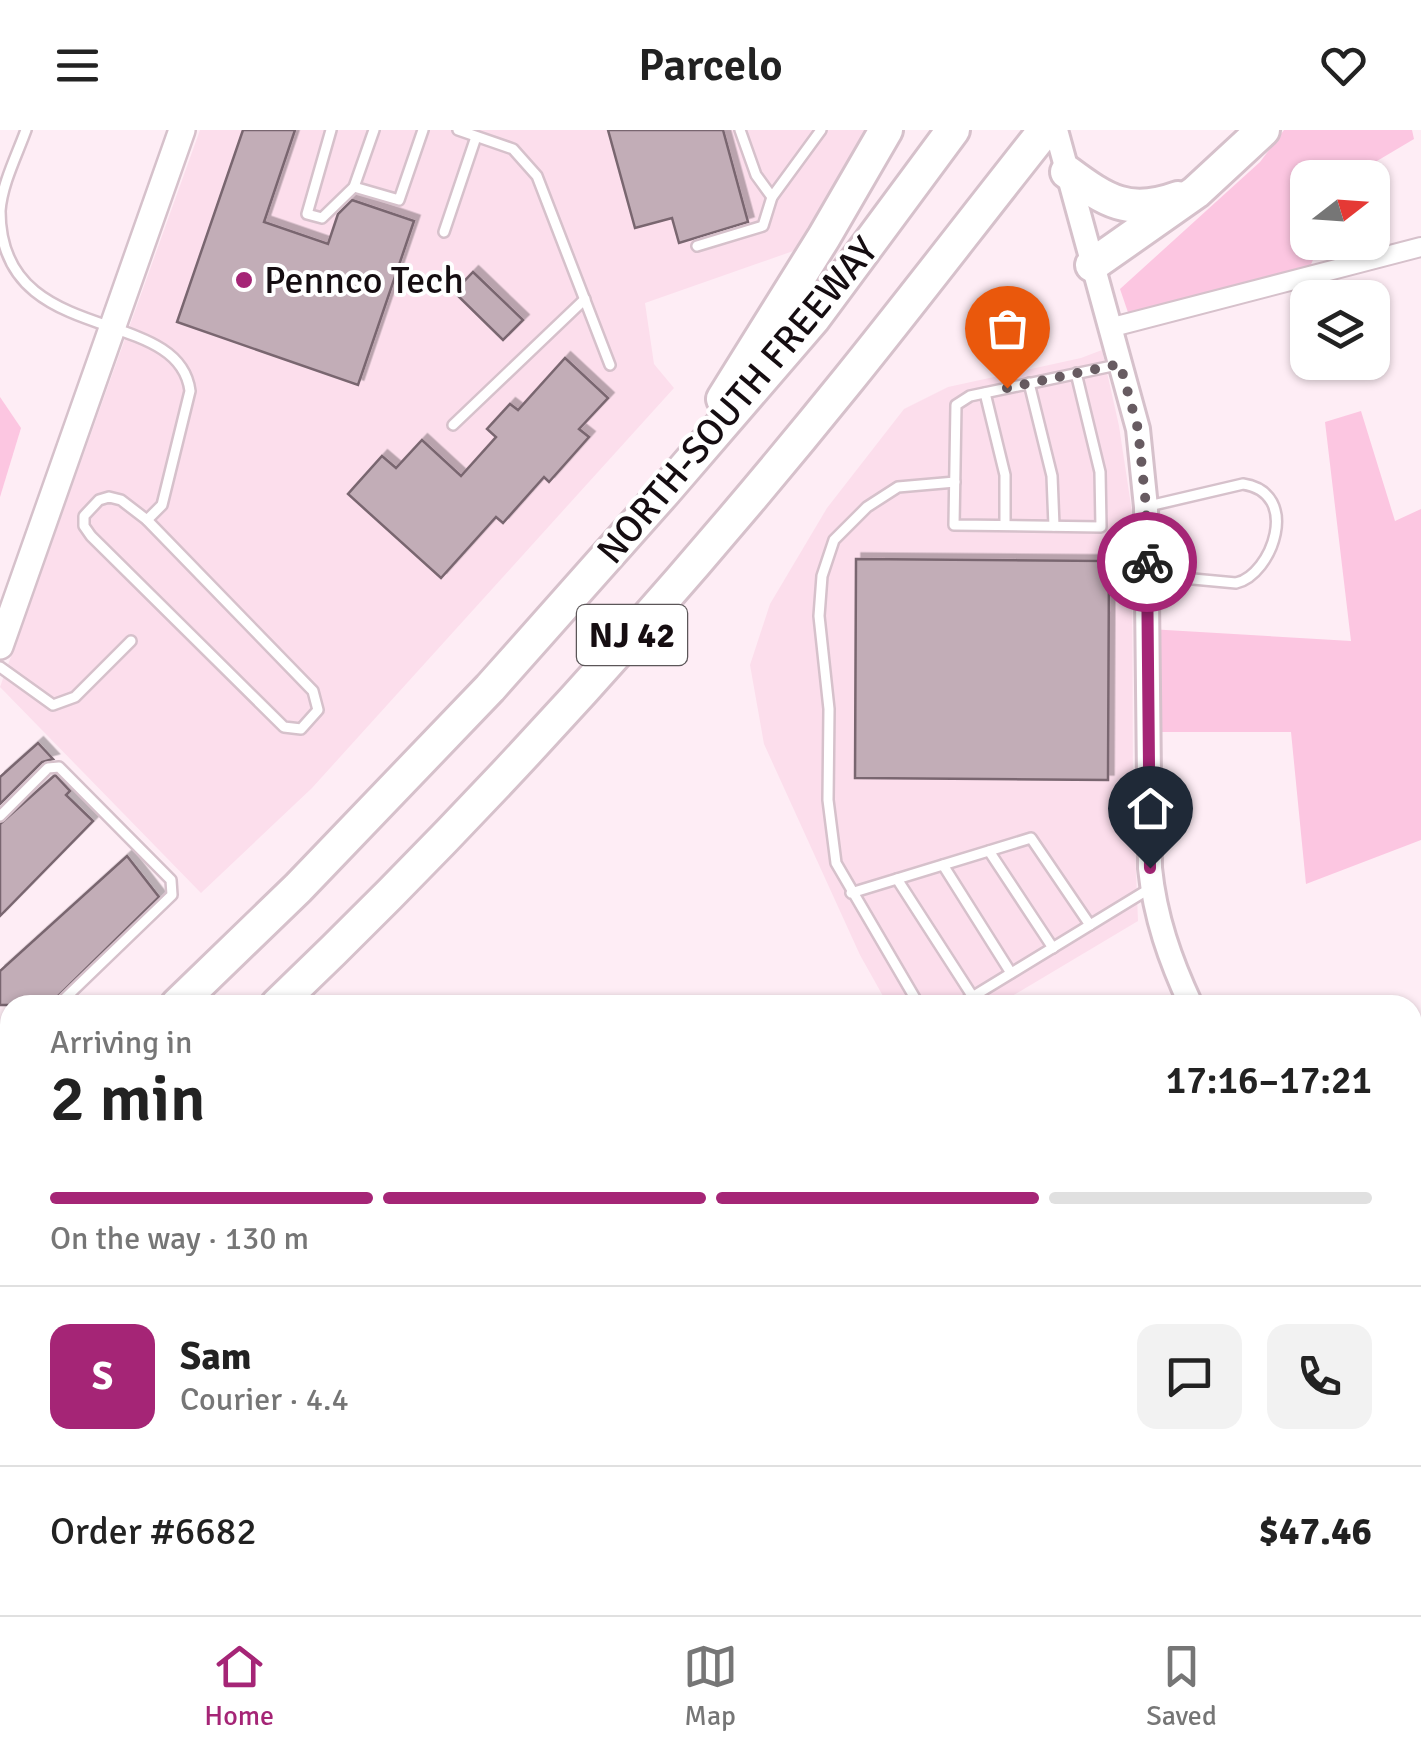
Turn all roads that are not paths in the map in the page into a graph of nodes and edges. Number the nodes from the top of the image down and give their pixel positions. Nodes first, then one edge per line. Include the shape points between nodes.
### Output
1 (26, 130) edge
2 (182, 130) edge
3 (332, 130) edge
4 (374, 130) edge
5 (423, 130) edge
6 (458, 130) edge
7 (740, 130) edge
8 (821, 130) edge
9 (886, 130) edge
10 (953, 130) edge
11 (1263, 130) edge
12 (476, 136) junction
13 (1057, 145) edge
14 (354, 187) junction
15 (1196, 192) junction
16 (772, 197) junction
17 (444, 232) dead end
18 (697, 246) dead end
19 (1421, 247) edge
20 (1092, 265) junction
21 (585, 299) junction
22 (110, 326) junction
23 (1109, 328) junction
24 (1120, 364) junction
25 (610, 365) dead end
26 (1076, 373) junction
27 (1030, 383) junction
28 (985, 393) junction
29 (454, 425) dead end
30 (954, 482) junction
31 (665, 492) junction
32 (1146, 506) junction
33 (147, 520) junction
34 (1006, 526) junction
35 (1054, 526) junction
36 (1147, 575) junction
37 (131, 640) dead end
38 (0, 646) edge
39 (0, 667) edge
40 (0, 816) edge
41 (989, 851) junction
42 (943, 865) junction
43 (897, 879) junction
44 (1152, 888) junction
45 (852, 893) junction
46 (1090, 926) junction
47 (1053, 948) junction
48 (1011, 973) junction
49 (68, 995) edge
50 (187, 995) edge
51 (288, 995) edge
52 (913, 995) edge
53 (972, 995) edge
54 (976, 995) edge
55 (1186, 995) edge

1 - 22 lane via 0,210 7,252 46,304
2 - 22 main road
3 - 14 lane via 306,214 322,218
4 - 14 lane
5 - 14 lane via 399,200
6 - 12 lane
7 - 16 lane
8 - 16 lane
9 - 31 highway
10 - 31 highway, NORTH-SOUTH FREEWAY / NJ 42 via 814,318
11 - 15 highway
12 - 17 lane
12 - 21 lane via 513,149 537,176
13 - 15 highway via 1100,196 1124,205 1152,208
13 - 20 street
13 - 51 highway, NORTH-SOUTH FREEWAY / NJ 42 via 526,753
15 - 20 highway
16 - 18 lane via 763,226
19 - 23 street
20 - 23 street
21 - 25 lane
21 - 29 lane
22 - 33 lane via 171,354 188,374 190,391 162,505
22 - 38 main road
23 - 24 street
24 - 26 lane
24 - 32 street via 1138,429
26 - 27 lane
26 - 35 lane via 1100,472 1100,527
27 - 28 lane
27 - 35 lane via 1052,476
28 - 30 lane via 956,405
28 - 34 lane via 1005,476
30 - 34 lane via 954,525
30 - 45 lane via 898,488 867,507 834,540 822,576 828,800 836,863
31 - 50 highway, NORTH-SOUTH FREEWAY / NJ 42 via 476,702
32 - 36 street
32 - 36 lane via 1243,484 1258,486 1278,517 1277,533 1246,581
33 - 33 lane via 109,497 84,516 84,526 284,727 301,728 318,710 313,692
34 - 35 lane
36 - 44 street
37 - 39 lane via 75,697 53,705
40 - 49 lane via 48,768 59,767 170,880 172,895
41 - 42 lane
41 - 46 lane via 1031,838
41 - 47 lane
42 - 43 lane
42 - 48 lane
43 - 45 lane
43 - 53 lane
44 - 46 lane
44 - 55 street via 1168,956
45 - 52 lane
46 - 47 lane
47 - 48 lane
48 - 54 lane

